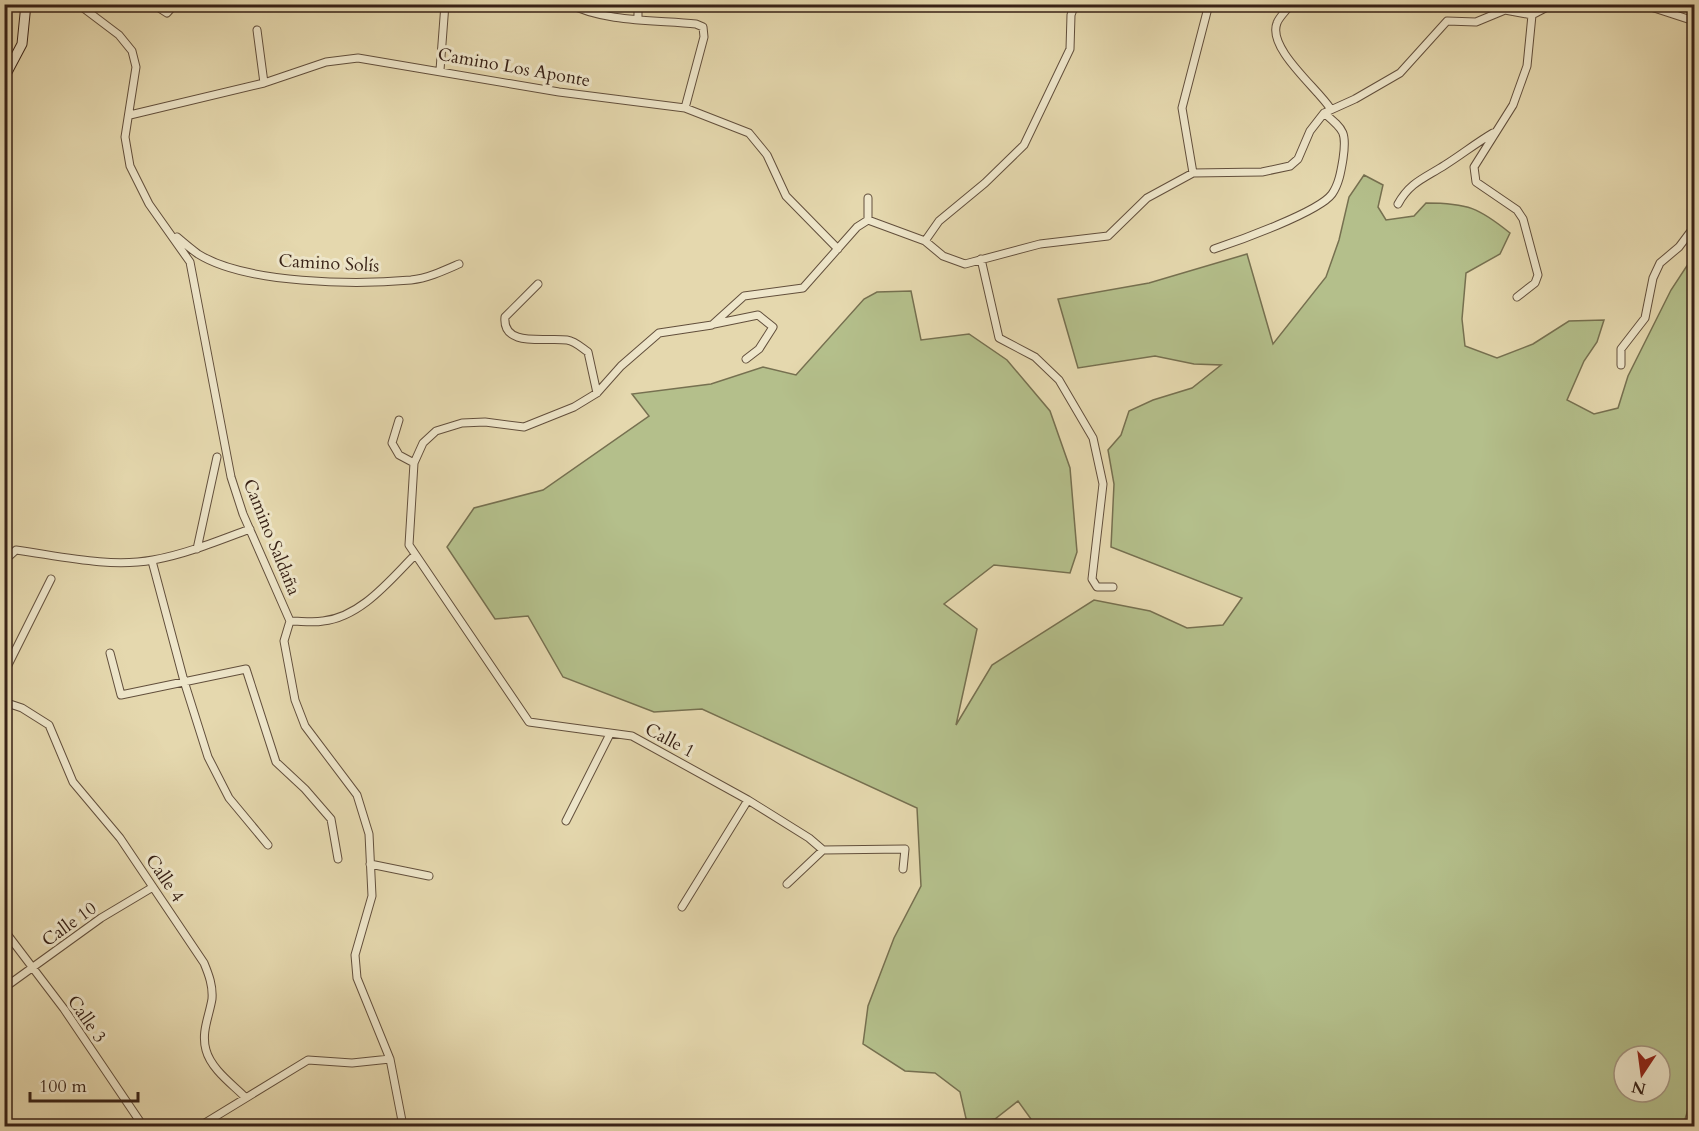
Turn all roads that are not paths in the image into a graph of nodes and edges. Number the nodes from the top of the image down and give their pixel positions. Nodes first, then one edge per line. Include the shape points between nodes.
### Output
1 (26, 4) edge
2 (78, 4) edge
3 (153, 4) edge
4 (176, 4) edge
5 (445, 4) edge
6 (570, 4) edge
7 (638, 4) edge
8 (1075, 4) edge
9 (1209, 4) edge
10 (1291, 4) edge
11 (1553, 4) edge
12 (1609, 4) edge
13 (1532, 15) junction
14 (638, 18) junction
15 (1695, 21) edge
16 (258, 30) dead end
17 (440, 70) junction
18 (4, 78) edge
19 (1695, 81) edge
20 (264, 83) junction
21 (1695, 89) edge
22 (685, 108) junction
23 (1327, 110) junction
24 (130, 115) junction
25 (1495, 132) junction
26 (1193, 173) junction
27 (868, 198) dead end
28 (1398, 204) dead end
29 (868, 220) junction
30 (1695, 227) edge
31 (170, 232) junction
32 (925, 240) junction
33 (838, 249) junction
34 (1214, 249) dead end
35 (981, 259) junction
36 (459, 264) dead end
37 (538, 284) dead end
38 (1517, 297) dead end
39 (712, 325) junction
40 (746, 359) dead end
41 (1621, 365) dead end
42 (597, 393) junction
43 (399, 420) dead end
44 (217, 457) dead end
45 (414, 463) junction
46 (250, 530) junction
47 (4, 548) edge
48 (197, 549) junction
49 (16, 550) junction
50 (415, 555) junction
51 (4, 561) edge
52 (152, 561) junction
53 (51, 579) dead end
54 (1113, 587) dead end
55 (290, 621) junction
56 (110, 653) dead end
57 (4, 673) edge
58 (184, 681) junction
59 (4, 702) edge
60 (610, 734) junction
61 (748, 800) junction
62 (566, 821) dead end
63 (268, 845) dead end
64 (823, 850) junction
65 (338, 859) dead end
66 (370, 864) junction
67 (903, 869) dead end
68 (429, 876) dead end
69 (787, 884) dead end
70 (153, 887) junction
71 (682, 907) dead end
72 (4, 930) edge
73 (31, 969) junction
74 (4, 988) edge
75 (390, 1059) junction
76 (245, 1097) junction
77 (143, 1126) edge
78 (200, 1126) edge
79 (403, 1126) edge

1 - 18 street via 22,44
2 - 24 street, Camino Saldaña via 119,35 132,51 136,67
3 - 4 street via 167,13
5 - 17 street
6 - 14 street via 605,16
7 - 14 street
8 - 32 street via 1070,49 1024,145 939,221
9 - 26 street via 1182,108
10 - 23 street via 1276,24 1276,38
11 - 13 street
12 - 15 street via 1648,6
13 - 23 street via 1505,10 1476,22 1447,21 1400,73 1356,99
13 - 25 street via 1527,66 1513,105
14 - 22 street via 704,27
16 - 20 street
17 - 20 street, Camino Los Aponte via 341,58
17 - 22 street, Camino Los Aponte via 559,92
19 - 21 street
20 - 24 street, Camino Los Aponte
22 - 33 street, Camino Los Aponte via 749,133 767,155 786,196
23 - 26 street via 1290,166 1262,172
23 - 34 street via 1346,138 1340,177 1332,195 1304,212
24 - 31 street, Camino Saldaña via 125,137 130,166 149,204
25 - 28 street via 1420,178
25 - 38 street via 1474,167 1474,174 1476,182 1523,219 1538,275 1535,283
26 - 35 street via 1147,198 1108,236 1040,244
27 - 29 street
29 - 32 street
29 - 33 street
30 - 41 street via 1660,263 1645,318 1621,349
31 - 36 street, Camino Solís via 200,255 232,268 297,280 412,280
31 - 46 street, Camino Saldaña via 190,261 219,425 231,477
32 - 35 street via 943,256 964,264
33 - 39 street via 803,288 744,296
35 - 54 street via 999,338 1035,357 1059,380 1093,438 1102,484 1092,579 1097,587
37 - 42 street via 505,316 504,326 509,334 521,339 570,340 588,352
39 - 40 street via 758,315 772,327 759,349
39 - 42 street via 659,333
42 - 45 street via 524,427 462,423 436,431 423,443
43 - 45 street via 392,443 399,455
44 - 48 street
45 - 50 street via 408,530
46 - 48 street
46 - 55 street, Camino Saldaña
47 - 49 street
48 - 52 street
49 - 51 street
49 - 52 street via 96,561
50 - 55 street via 384,587 350,613 323,621
50 - 60 street, Calle 1 via 530,722
52 - 58 street
53 - 57 street
55 - 66 street, Camino Saldaña via 284,641 295,700 305,726 357,795 369,834
56 - 58 street via 121,695
58 - 63 street via 208,757 229,798
58 - 65 street via 246,669 276,762 331,819
59 - 70 street, Calle 4 via 49,725 72,782 120,838
60 - 61 street, Calle 1 via 632,736
60 - 62 street
61 - 64 street, Calle 1 via 809,837
61 - 71 street
64 - 67 street via 905,849
64 - 69 street
66 - 68 street
66 - 75 street, Camino Saldaña via 372,896 355,955 357,978
70 - 73 street, Calle 10 via 100,918
70 - 76 street, Calle 4 via 204,963 211,980 212,998 204,1031 206,1052
72 - 73 street, Calle 3
73 - 74 street, Calle 10
73 - 77 street, Calle 3 via 64,1010
75 - 76 street via 352,1063 308,1060
75 - 79 street, Camino Saldaña
76 - 78 street

